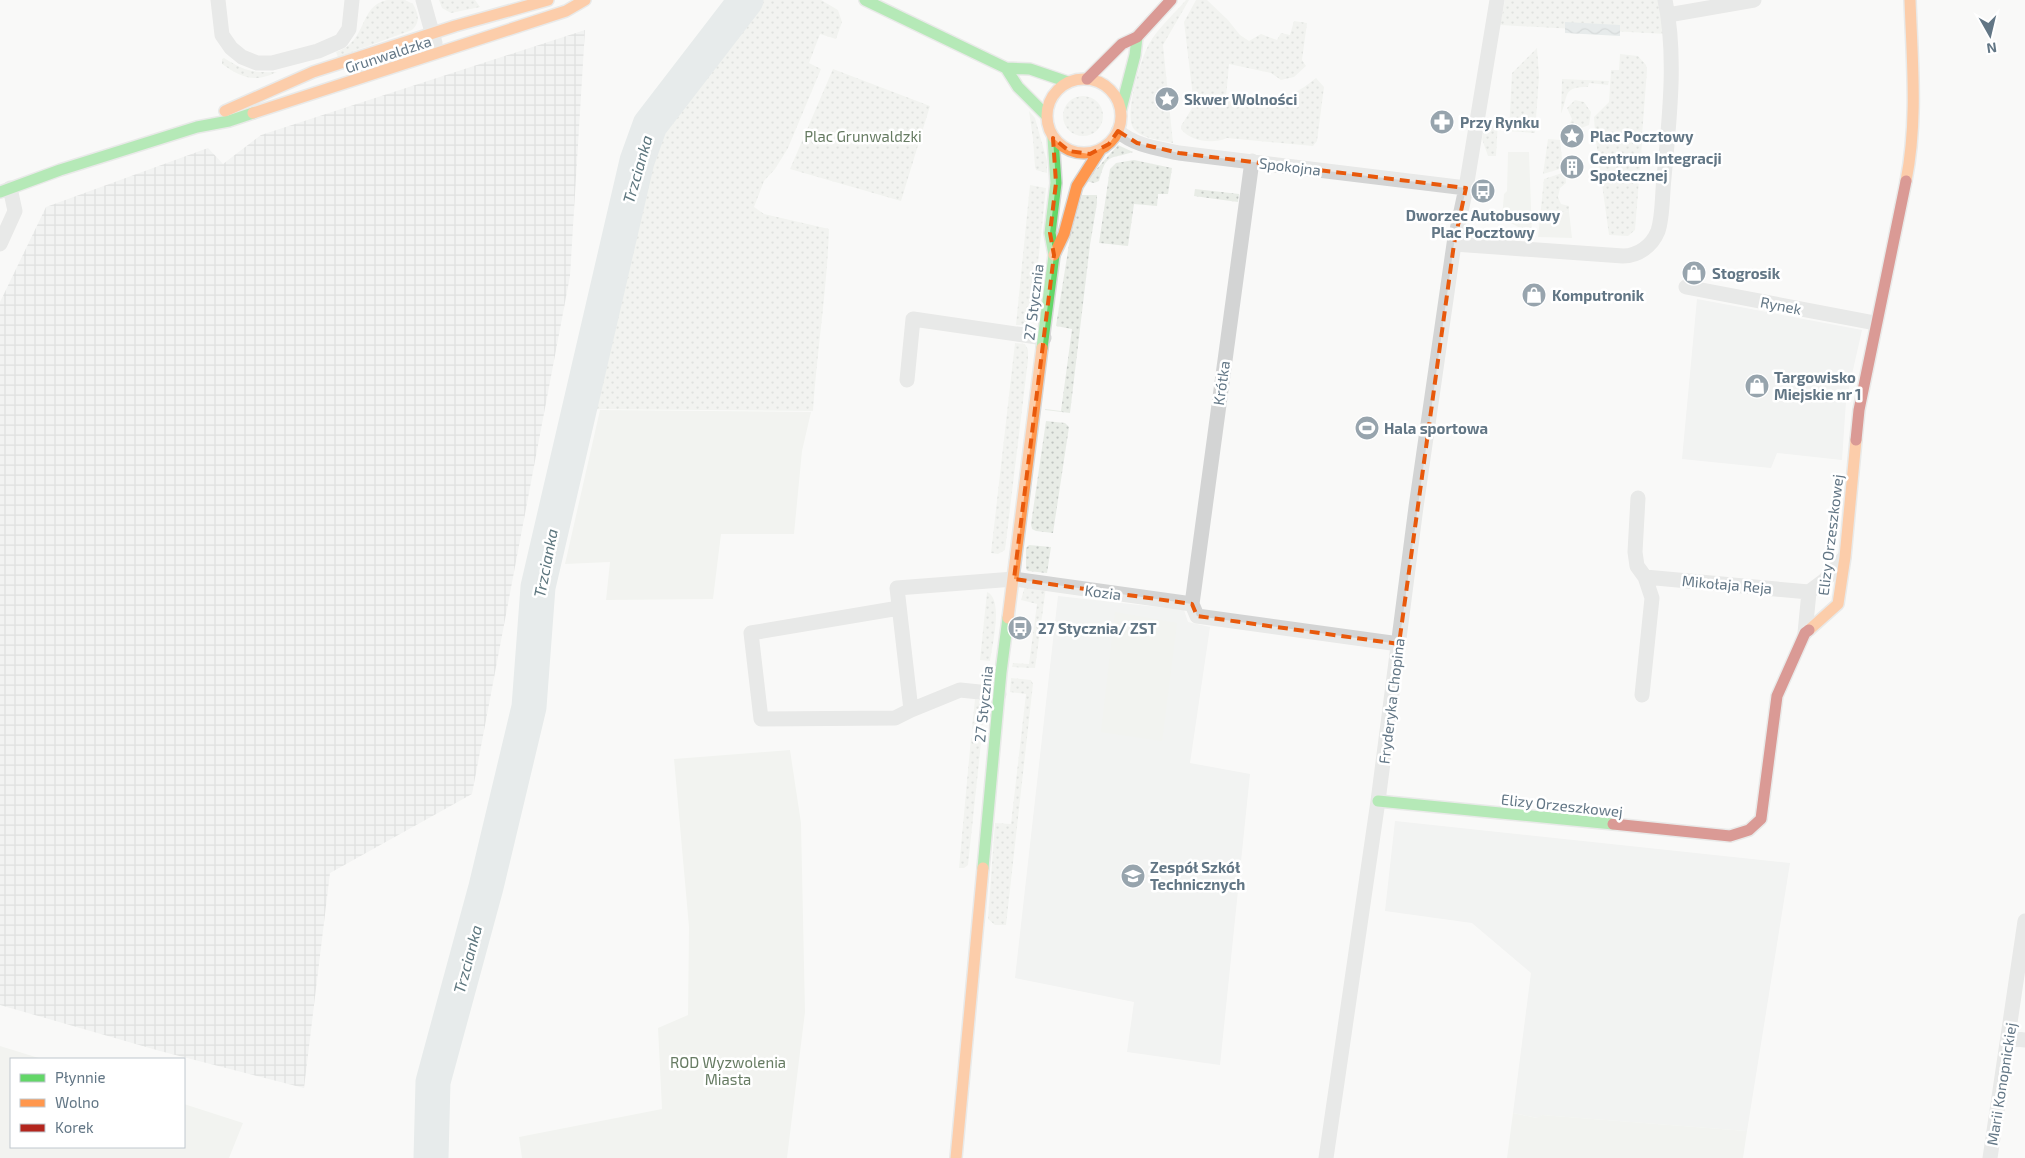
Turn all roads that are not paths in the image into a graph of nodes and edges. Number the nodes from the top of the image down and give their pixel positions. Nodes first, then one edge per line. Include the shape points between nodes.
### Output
1 (218, 0) edge
2 (352, 0) edge
3 (423, 0) edge
4 (548, 0) edge
5 (585, 0) edge
6 (865, 0) edge
7 (1171, 0) edge
8 (1497, 0) edge
9 (1665, 0) edge
10 (1754, 0) edge
11 (1910, 0) edge
12 (1668, 15) junction
13 (1137, 37) junction
14 (436, 43) junction
15 (1006, 68) junction
16 (1087, 79) junction
17 (1068, 82) junction
18 (1121, 109) junction
19 (1046, 115) junction
20 (197, 127) junction
21 (1118, 131) junction
22 (1053, 138) junction
23 (1100, 150) junction
24 (1252, 161) junction
25 (1466, 188) junction
26 (5, 190) edge
27 (0, 244) edge
28 (1454, 244) junction
29 (1054, 255) junction
30 (1686, 288) dead end
31 (1875, 323) junction
32 (1044, 338) junction
33 (908, 380) dead end
34 (1638, 498) dead end
35 (1846, 557) junction
36 (1645, 577) junction
37 (1014, 579) junction
38 (1809, 592) junction
39 (1192, 604) junction
40 (899, 608) junction
41 (1804, 633) junction
42 (1399, 644) junction
43 (999, 694) junction
44 (1642, 695) dead end
45 (911, 710) junction
46 (1378, 802) junction
47 (2025, 920) edge
48 (2009, 1038) junction
49 (2025, 1040) edge
50 (956, 1158) edge
51 (1326, 1158) edge
52 (1990, 1158) edge

1 - 2 street via 222,35 231,48 257,63 272,63 318,51 341,41 349,29
3 - 14 street
4 - 14 main road, Grunwaldzka via 489,15
5 - 14 main road, Grunwaldzka via 566,11
6 - 15 main road
7 - 13 main road
8 - 25 street
9 - 12 street
10 - 12 street
11 - 31 main road, Elizy Orzeszkowej via 1914,116 1910,161
12 - 28 street via 1670,96 1661,216 1657,232 1644,249 1638,254 1623,256
13 - 16 main road via 1122,44
13 - 18 main road
14 - 20 main road, Grunwaldzka via 266,109
14 - 20 main road, Grunwaldzka via 321,69 276,86
15 - 17 main road via 1037,70
15 - 19 main road via 1010,78
16 - 17 main road
16 - 18 main road via 1109,88
17 - 19 main road via 1052,96
18 - 21 main road
19 - 22 main road
20 - 26 main road, Grunwaldzka
21 - 23 main road
21 - 24 street, Spokojna via 1126,138 1150,147
22 - 23 main road via 1070,151 1090,154
22 - 29 main road, 27 Stycznia via 1056,183 1050,233
23 - 29 main road, 27 Stycznia via 1077,186 1064,234
24 - 25 street, Spokojna
24 - 39 street, Krótka
25 - 28 street
26 - 27 street via 15,212
28 - 42 street, Fryderyka Chopina
29 - 32 main road, 27 Stycznia
30 - 31 street, Rynek
31 - 35 main road, Elizy Orzeszkowej via 1859,410
32 - 33 street via 914,320
32 - 37 main road, 27 Stycznia
34 - 36 street via 1635,552 1637,566
35 - 38 street
35 - 41 main road, Elizy Orzeszkowej via 1838,604
36 - 38 street, Mikołaja Reja
36 - 44 street via 1652,598
37 - 39 street, Kozia
37 - 40 street, Kozia via 897,588
37 - 43 main road, 27 Stycznia
38 - 41 street
39 - 42 street via 1197,616
40 - 45 street
40 - 45 street via 751,633 761,719 894,718
41 - 46 main road, Elizy Orzeszkowej via 1778,696 1761,819 1749,830 1730,836
42 - 46 street, Fryderyka Chopina
43 - 45 street via 960,690
43 - 50 main road, 27 Stycznia
46 - 51 street, Fryderyka Chopina
47 - 48 street, Marii Konopnickiej
48 - 49 street
48 - 52 street, Marii Konopnickiej

